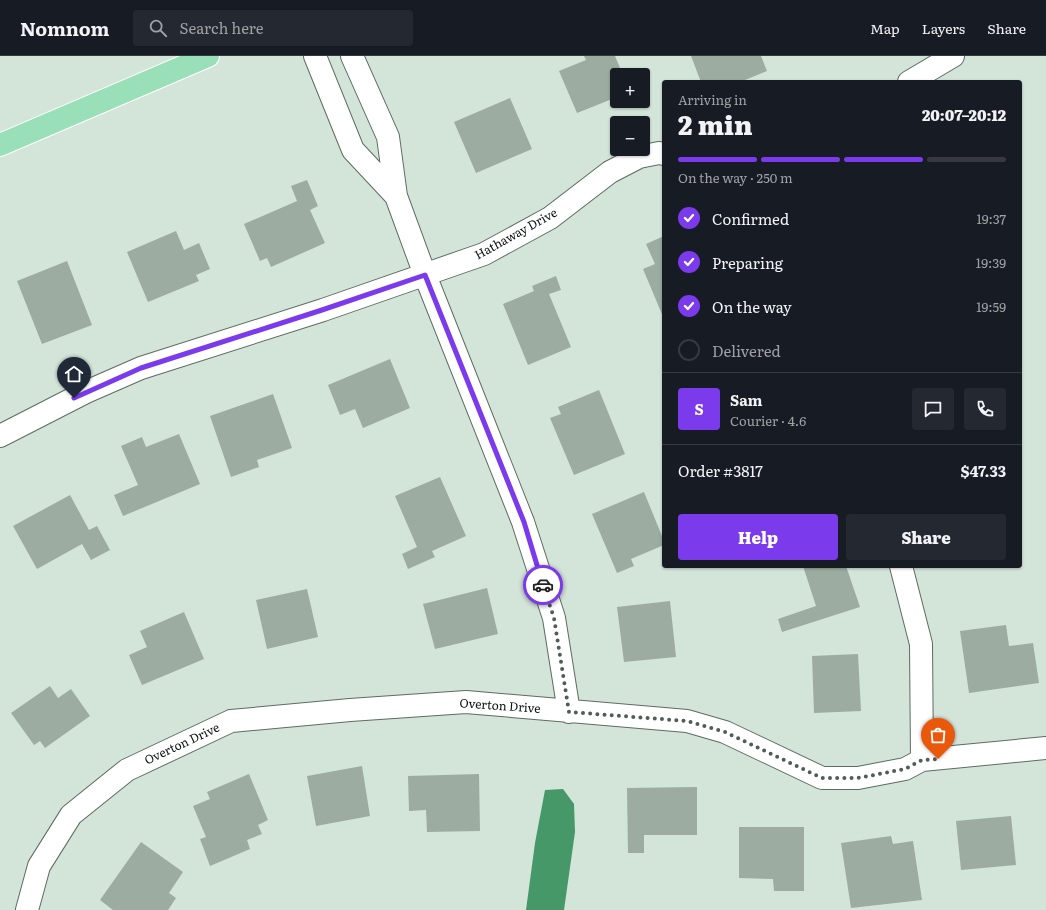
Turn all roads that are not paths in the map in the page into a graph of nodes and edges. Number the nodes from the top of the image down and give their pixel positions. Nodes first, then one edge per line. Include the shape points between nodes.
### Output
1 (208, 56) edge
2 (315, 56) edge
3 (352, 56) edge
4 (953, 56) edge
5 (912, 80) edge
6 (0, 145) edge
7 (662, 154) edge
8 (396, 196) junction
9 (425, 275) junction
10 (0, 436) edge
11 (902, 568) edge
12 (569, 712) junction
13 (1046, 748) edge
14 (922, 760) junction
15 (27, 910) edge

1 - 6 main road
2 - 8 street via 353,150
3 - 8 street via 388,138
4 - 5 street
7 - 9 street, Hathaway Drive via 639,157 610,172 550,218 484,254
8 - 9 street
9 - 10 street, Hathaway Drive via 141,368 86,392
9 - 12 street via 524,522 554,618
11 - 14 street via 921,644
12 - 14 street, Overton Drive via 687,721 725,732 822,778 858,778 905,769
12 - 15 street, Overton Drive via 466,702 231,721 127,770 72,815 39,866
13 - 14 street, Overton Drive

